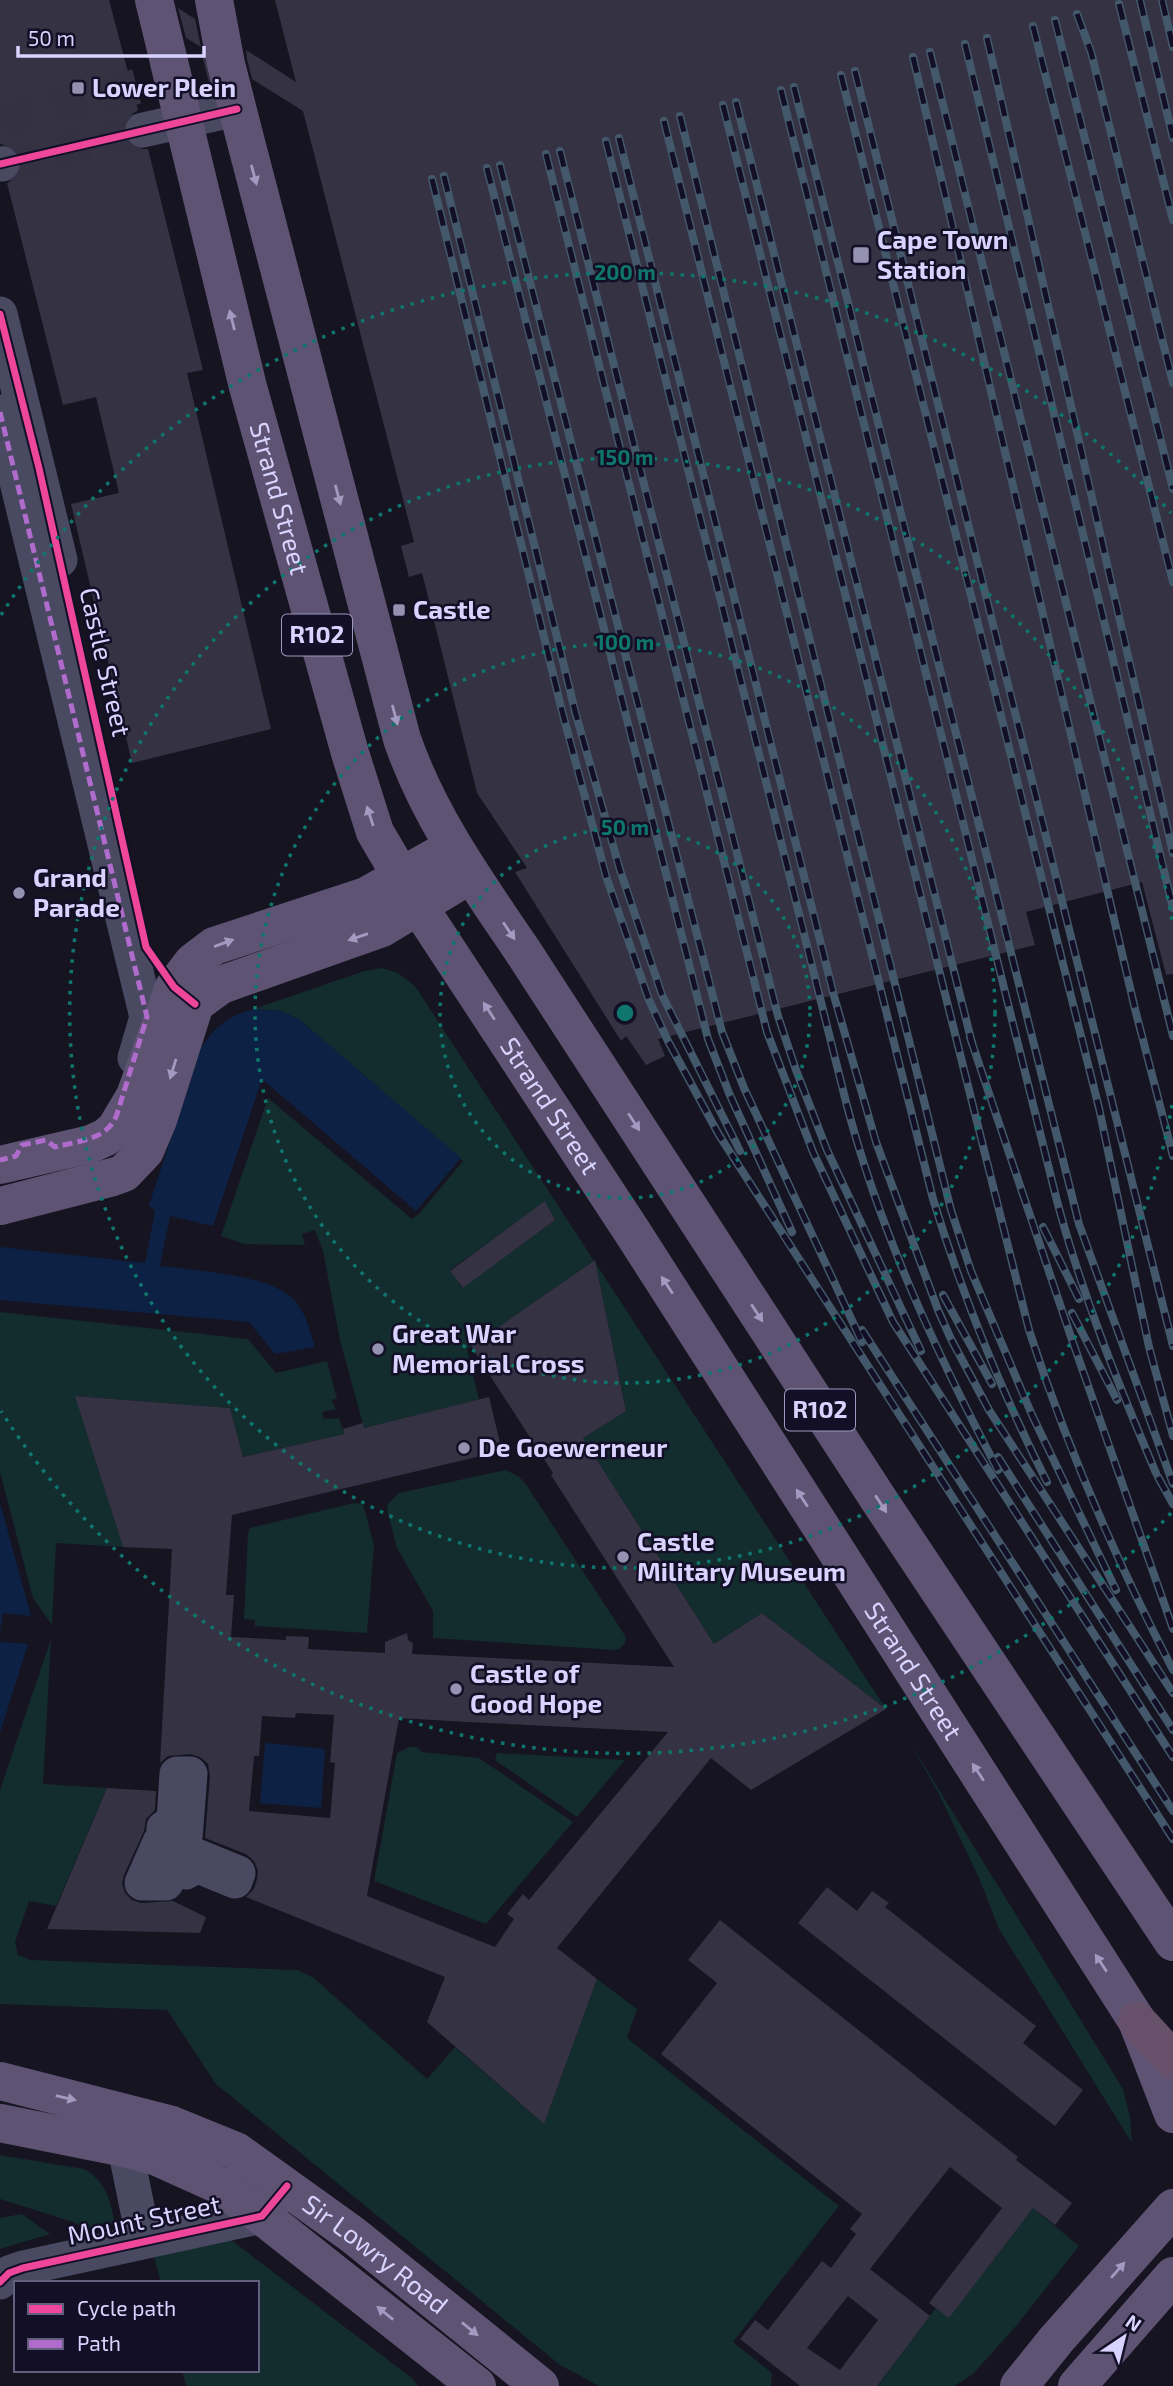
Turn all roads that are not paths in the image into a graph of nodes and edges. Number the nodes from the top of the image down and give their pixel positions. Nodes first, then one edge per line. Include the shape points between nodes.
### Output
1 (154, 0) edge
2 (214, 0) edge
3 (237, 109) junction
4 (184, 121) junction
5 (143, 130) tunnel mouth
6 (0, 314) edge
7 (0, 412) edge
8 (462, 861) junction
9 (410, 892) junction
10 (185, 995) junction
11 (0, 1163) edge
12 (0, 1206) edge
13 (1173, 1942) edge
14 (1138, 2021) junction
15 (1173, 2060) edge
16 (0, 2081) edge
17 (1173, 2114) edge
18 (0, 2123) edge
19 (125, 2130) junction
20 (287, 2186) junction
21 (1173, 2208) edge
22 (262, 2216) junction
23 (144, 2241) junction
24 (1173, 2276) edge
25 (0, 2282) edge
26 (1050, 2347) junction
27 (1084, 2378) edge
28 (477, 2386) edge
29 (540, 2386) edge
30 (1006, 2386) edge
31 (1019, 2386) edge

1 - 4 main road, Strand Street / R102
2 - 3 main road, R102
3 - 4 street
3 -> 8 main road, R102 via 402,739 429,805
4 - 5 street
9 -> 4 main road, Strand Street / R102 via 375,832 350,753 248,387
6 - 10 street, Castle Street via 146,947
7 - 11 street via 147,1017 109,1128 95,1137 55,1147 46,1140 22,1145 16,1156
8 - 9 main road
8 -> 13 main road, R102
9 - 10 main road via 382,928 206,994
14 -> 9 main road, Strand Street / R102
10 - 11 main road via 116,1128 91,1144
10 -> 12 main road via 158,1120 137,1162 113,1177
14 - 15 highway
14 - 17 main road, Strand Street / R102
16 -> 19 main road, Sir Lowry Road
18 - 19 main road, Sir Lowry Road
19 - 20 main road, Sir Lowry Road via 173,2125 226,2146
19 - 22 main road, Sir Lowry Road
19 - 23 street, Mount Street
20 - 22 street
20 -> 29 main road, Sir Lowry Road
26 -> 21 main road
22 - 23 street, Mount Street
28 -> 22 main road, Sir Lowry Road
23 - 25 street, Mount Street via 23,2268
24 - 27 main road
26 - 30 main road
26 - 31 main road

